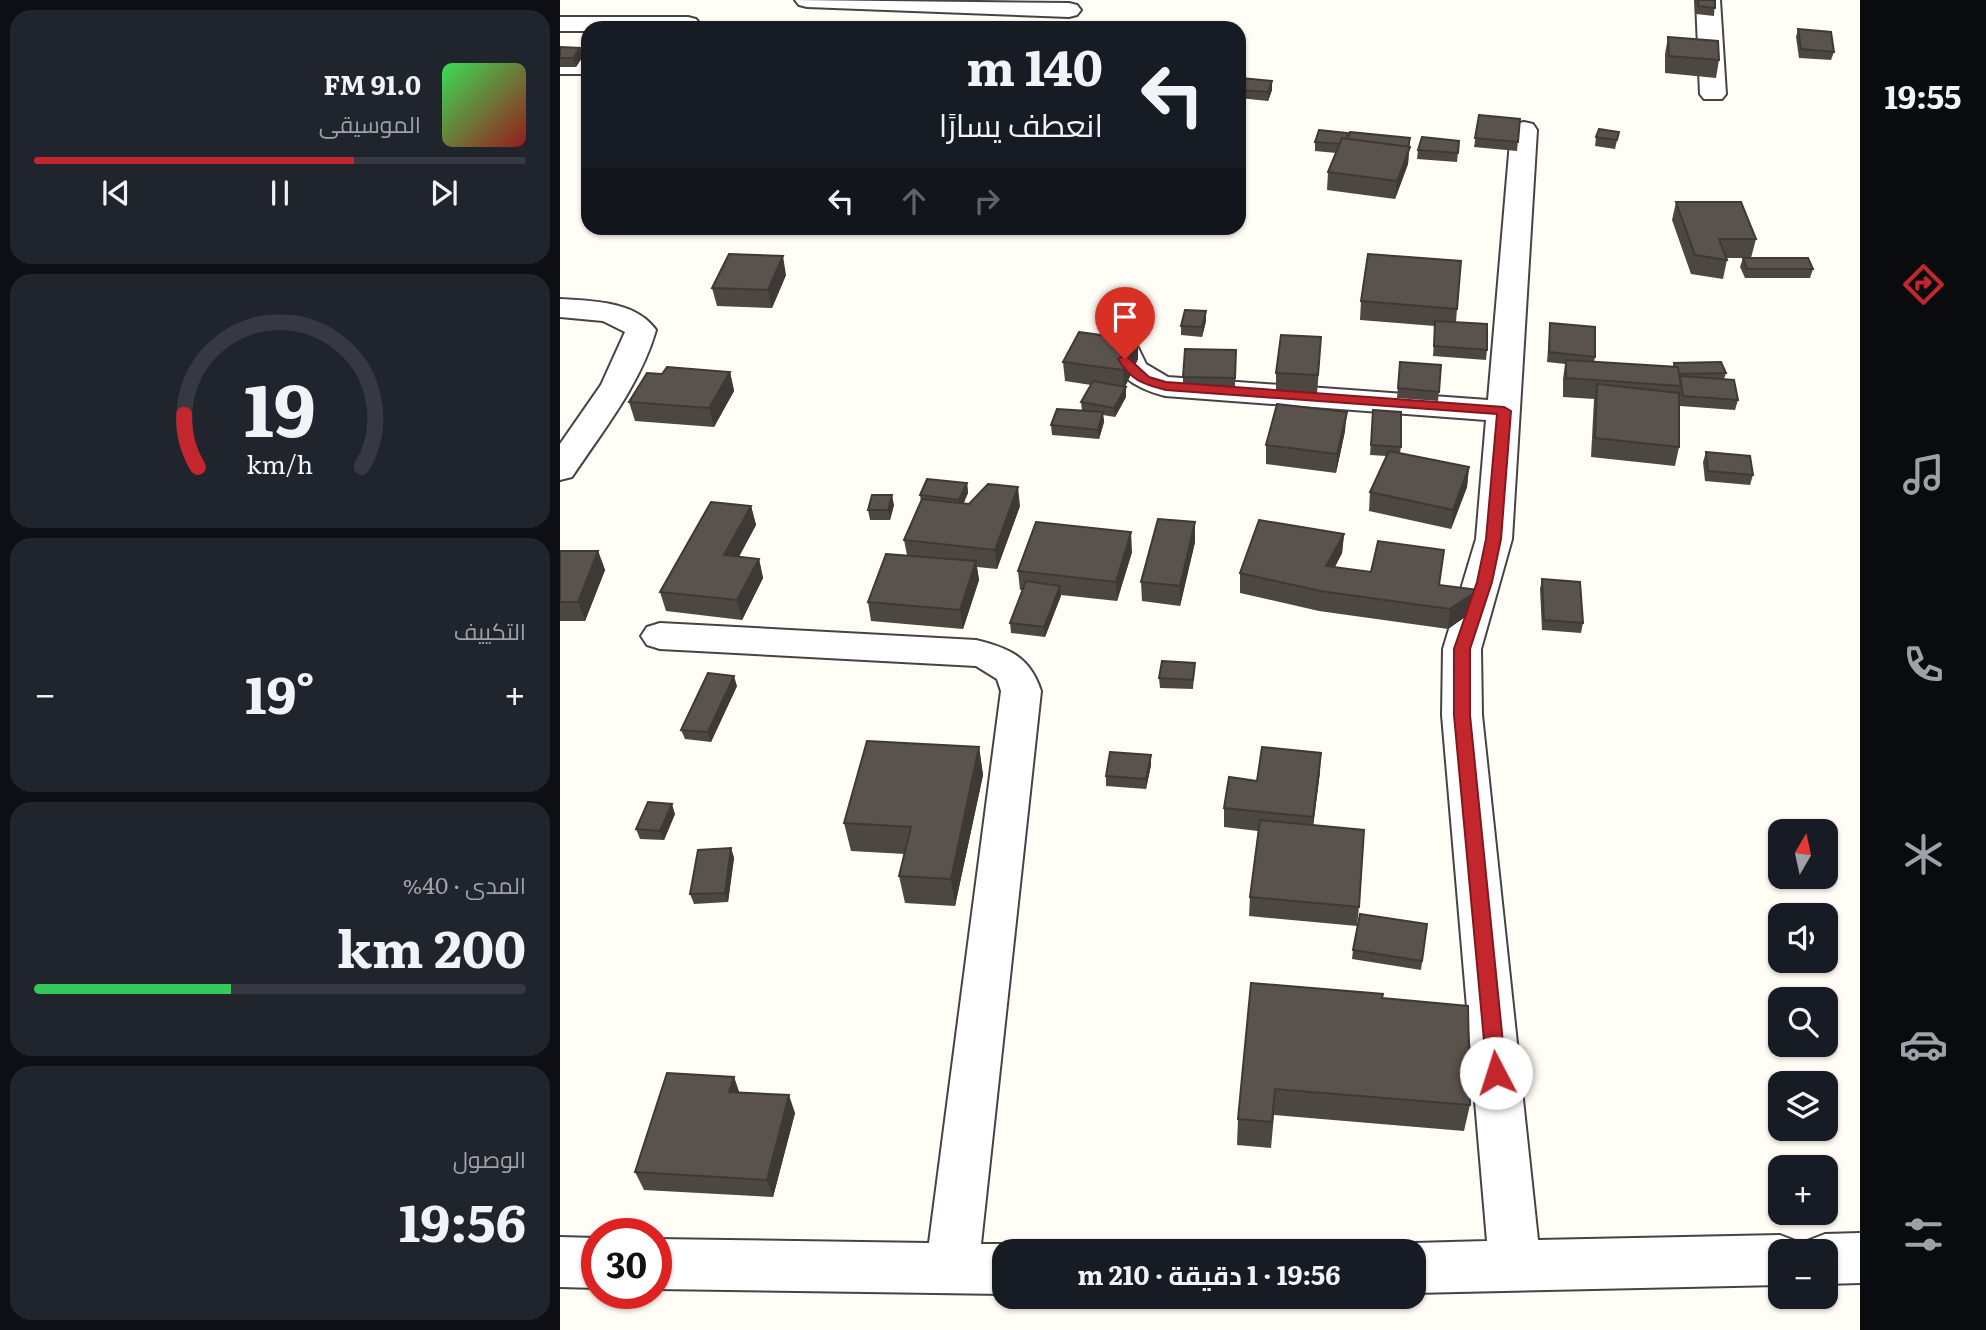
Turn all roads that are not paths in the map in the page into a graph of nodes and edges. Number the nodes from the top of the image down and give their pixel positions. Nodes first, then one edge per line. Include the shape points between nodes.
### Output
1 (696, 0) edge
2 (807, 0) edge
3 (1708, 0) edge
4 (877, 3) junction
5 (1069, 10) dead end
6 (689, 21) edge
7 (872, 21) edge
8 (560, 24) edge
9 (581, 24) edge
10 (560, 67) edge
11 (581, 67) edge
12 (1713, 94) dead end
13 (1524, 131) dead end
14 (560, 308) edge
15 (1120, 340) edge
16 (1504, 411) junction
17 (560, 470) edge
18 (660, 636) dead end
19 (1860, 1258) edge
20 (1838, 1259) edge
21 (1768, 1260) edge
22 (560, 1262) edge
23 (581, 1263) edge
24 (672, 1264) edge
25 (1515, 1266) junction
26 (952, 1268) junction
27 (1426, 1268) edge
28 (992, 1269) edge

1 - 6 street
2 - 4 street
3 - 12 street
4 - 5 street
4 - 7 street
8 - 9 street
10 - 11 street
13 - 16 street
14 - 17 street via 620,316 641,330 621,376
15 - 16 street via 1133,373 1166,386
16 - 25 street via 1494,539 1462,649 1462,715
18 - 26 street via 976,653 1003,660 1017,675 1021,691
19 - 20 street
21 - 25 street
22 - 23 street
24 - 26 street
25 - 27 street
26 - 28 street

